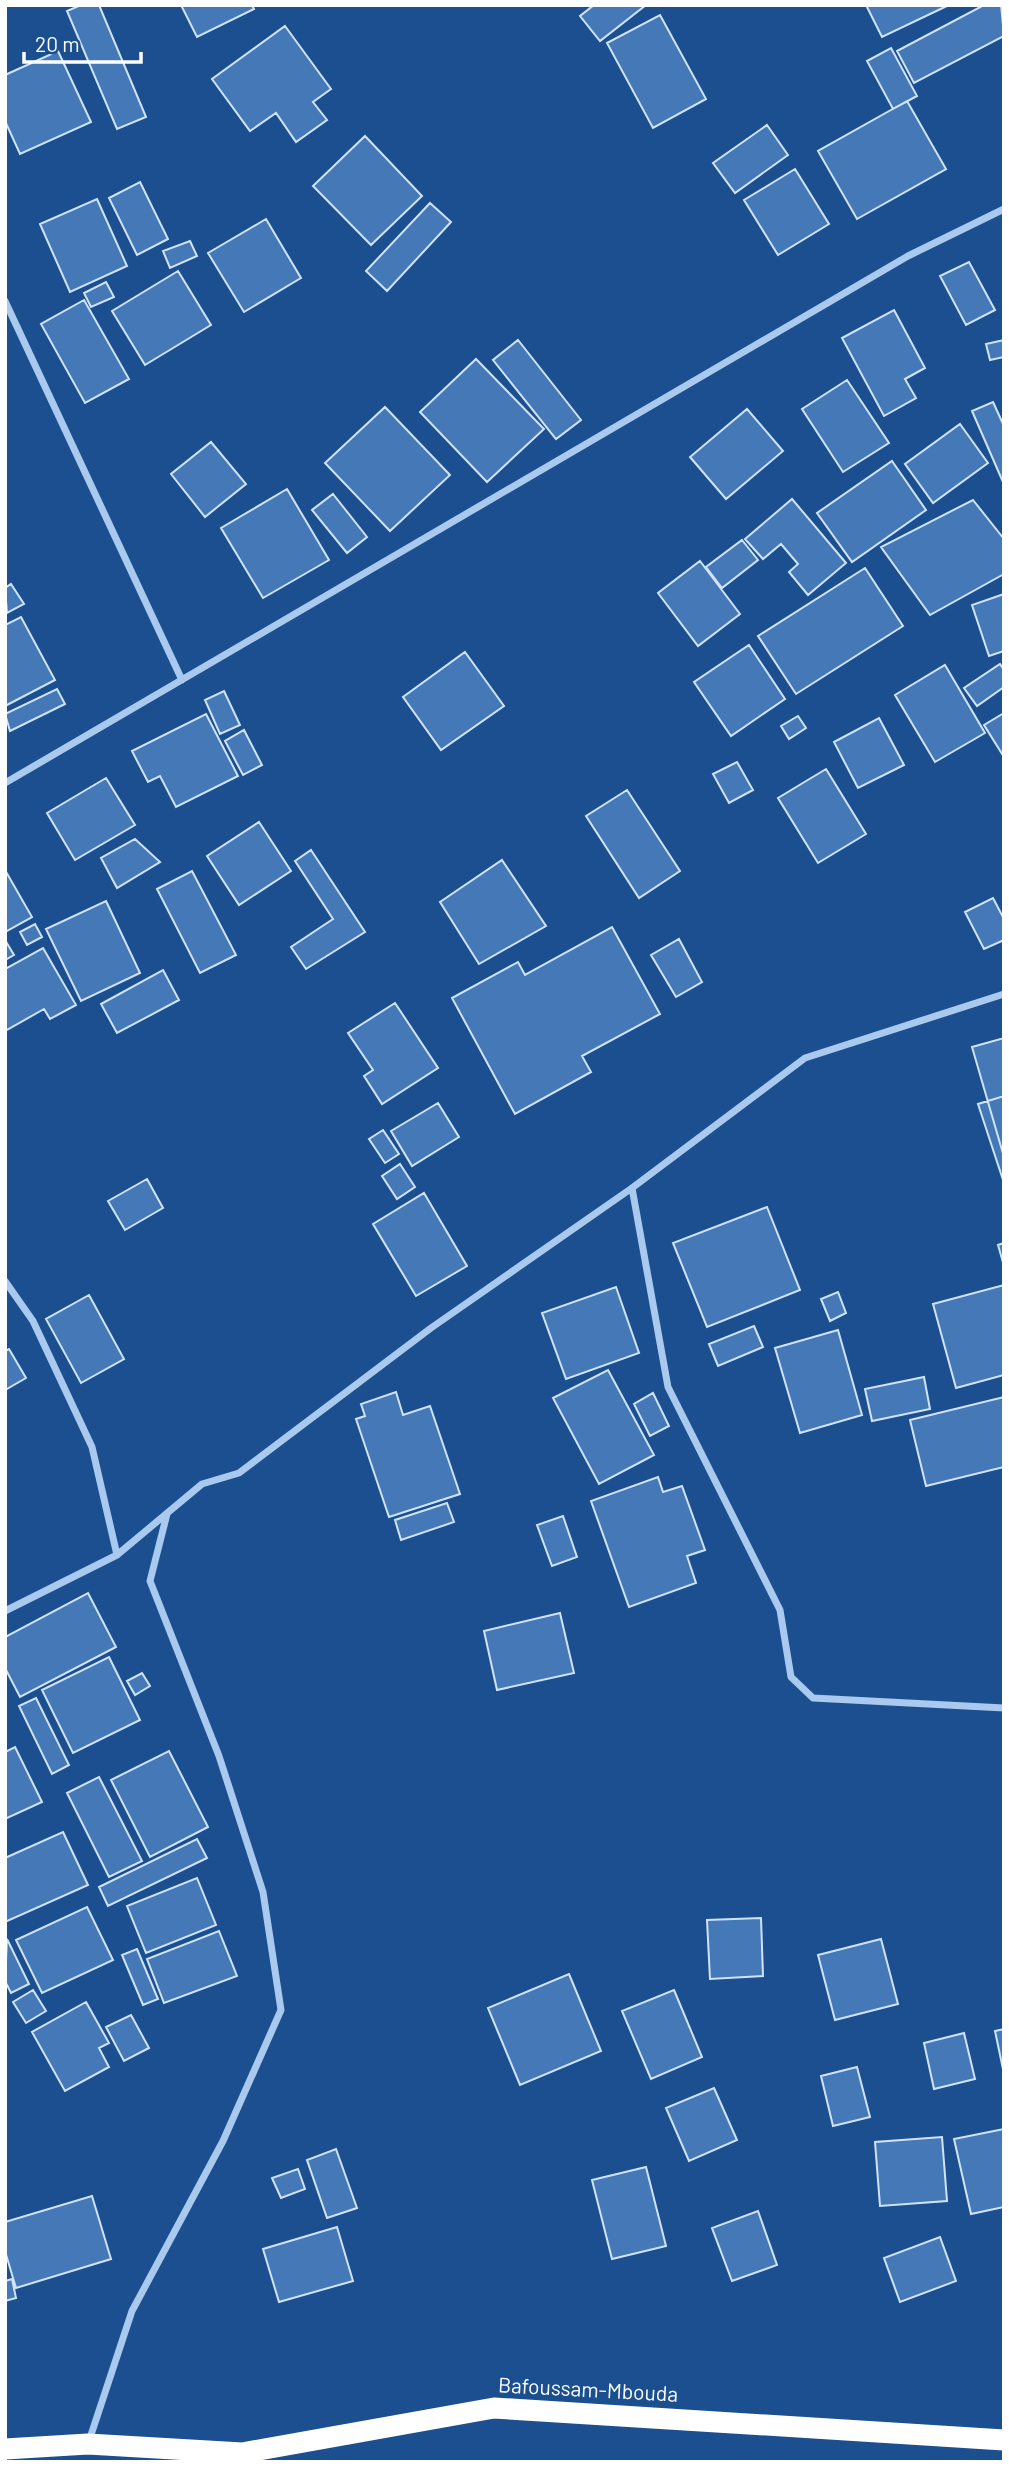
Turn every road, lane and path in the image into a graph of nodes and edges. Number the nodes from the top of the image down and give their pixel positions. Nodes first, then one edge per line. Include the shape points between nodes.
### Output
1 (1004, 209) edge
2 (5, 301) edge
3 (182, 680) junction
4 (5, 783) edge
5 (1004, 994) edge
6 (632, 1188) junction
7 (5, 1281) edge
8 (167, 1513) junction
9 (117, 1555) junction
10 (5, 1611) edge
11 (1004, 1709) edge
12 (1004, 2440) edge
13 (88, 2444) junction
14 (5, 2449) edge

1 - 3 street via 908,256
2 - 3 street
3 - 4 street
5 - 6 street via 805,1058
6 - 8 street via 431,1328 239,1473 202,1484
6 - 11 street via 668,1387 780,1610 791,1676 813,1698
7 - 9 street via 33,1321 92,1447
8 - 9 street
8 - 13 street via 150,1581 219,1756 263,1892 281,2010 223,2141 132,2311
9 - 10 street
12 - 13 highway, Bafoussam-Mbouda via 494,2408 242,2453
13 - 14 highway, Bafoussam-Mbouda

